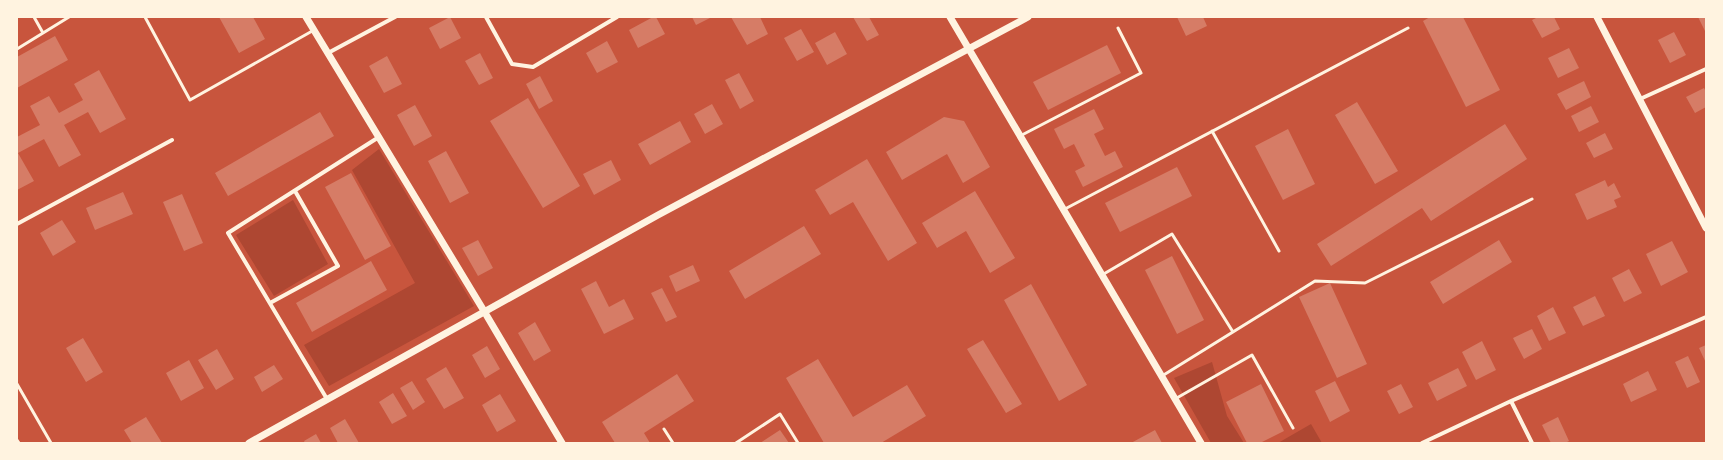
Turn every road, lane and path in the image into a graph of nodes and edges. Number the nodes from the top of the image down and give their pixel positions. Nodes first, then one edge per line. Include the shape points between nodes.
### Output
1 (34, 17) edge
2 (70, 17) edge
3 (145, 17) edge
4 (306, 17) edge
5 (395, 17) edge
6 (486, 17) edge
7 (617, 17) edge
8 (950, 17) edge
9 (1028, 17) edge
10 (1597, 17) edge
11 (1118, 28) dead end
12 (1408, 28) dead end
13 (314, 30) junction
14 (43, 33) junction
15 (17, 49) edge
16 (968, 49) junction
17 (328, 54) junction
18 (1706, 69) edge
19 (1640, 99) junction
20 (1212, 131) junction
21 (1020, 136) junction
22 (379, 137) junction
23 (172, 140) dead end
24 (295, 191) junction
25 (1532, 199) dead end
26 (1063, 210) junction
27 (17, 224) edge
28 (1706, 228) edge
29 (1279, 251) dead end
30 (1102, 275) junction
31 (270, 303) junction
32 (484, 311) junction
33 (1706, 317) edge
34 (1233, 332) junction
35 (1162, 376) junction
36 (17, 384) edge
37 (327, 399) junction
38 (1175, 399) junction
39 (1511, 402) junction
40 (1293, 428) dead end
41 (664, 429) dead end
42 (17, 440) edge
43 (18, 443) edge
44 (50, 443) edge
45 (248, 443) edge
46 (562, 443) edge
47 (673, 443) edge
48 (736, 443) edge
49 (798, 443) edge
50 (1201, 443) edge
51 (1422, 443) edge
52 (1532, 443) edge

1 - 14 lane
2 - 14 lane
3 - 13 lane via 190,100
4 - 13 street
5 - 17 street
6 - 7 street via 512,64 533,67
8 - 16 street
9 - 16 street
10 - 19 street
11 - 21 lane via 1141,73
12 - 20 lane
13 - 17 street
14 - 15 lane
16 - 21 street
16 - 32 street
17 - 22 street
18 - 19 street
19 - 28 street
20 - 26 lane
20 - 29 lane
21 - 26 street
22 - 24 street
22 - 32 street
23 - 27 street
24 - 31 street via 228,233
24 - 31 street via 338,266
25 - 34 lane via 1365,283 1315,281
26 - 30 street
30 - 34 lane via 1172,234
30 - 35 street
31 - 37 street
32 - 37 street
32 - 46 street
33 - 39 street
34 - 35 lane
35 - 38 street
36 - 44 lane
37 - 45 street
38 - 40 lane via 1252,355
38 - 50 street
39 - 51 street
39 - 52 street
41 - 47 lane
42 - 43 lane
48 - 49 lane via 780,414

